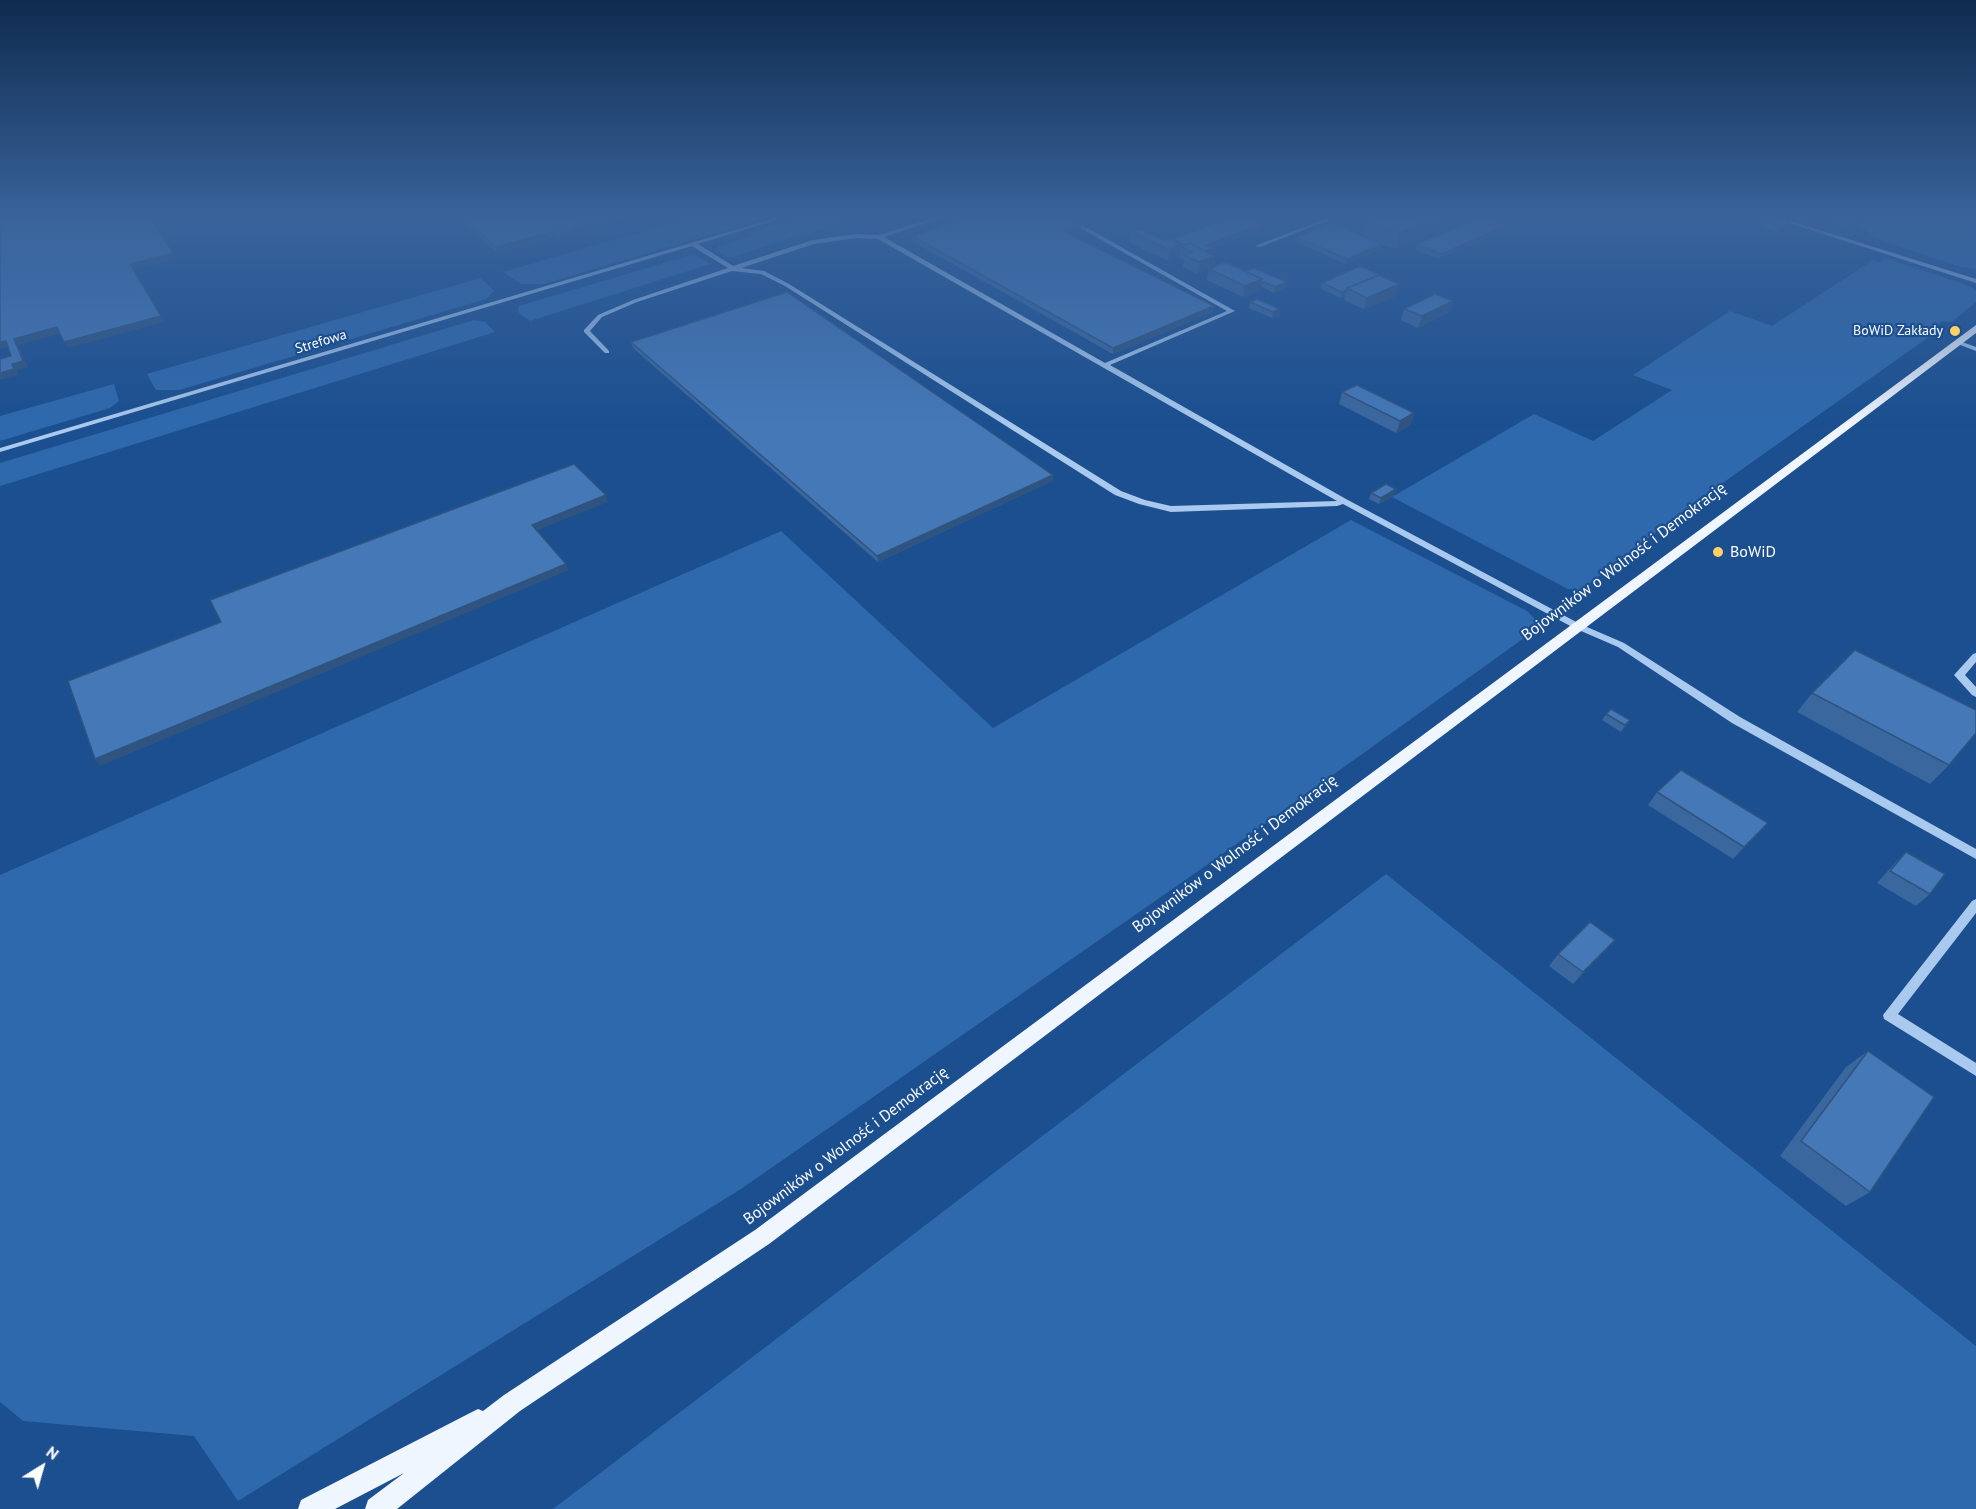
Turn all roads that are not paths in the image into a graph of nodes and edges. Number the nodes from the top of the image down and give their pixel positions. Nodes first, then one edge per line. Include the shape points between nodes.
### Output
1 (550, 286) edge
2 (680, 286) edge
3 (789, 286) edge
4 (966, 286) edge
5 (1188, 286) edge
6 (1976, 328) edge
7 (1957, 342) junction
8 (1976, 349) edge
9 (607, 352) dead end
10 (1105, 365) junction
11 (0, 450) edge
12 (1343, 501) junction
13 (1577, 626) junction
14 (1976, 656) edge
15 (1976, 693) edge
16 (1976, 854) edge
17 (1976, 904) edge
18 (1976, 1070) edge
19 (512, 1403) junction
20 (310, 1509) edge
21 (377, 1509) edge

1 - 11 street, Strefowa
2 - 9 street via 600,316 586,331
3 - 12 street via 1118,493 1171,508
4 - 10 street
5 - 10 street via 1232,311
6 - 7 main road, Bojowników o Wolność i Demokrację
7 - 8 street
7 - 13 main road, Bojowników o Wolność i Demokrację
10 - 12 street
12 - 13 street
13 - 16 street via 1621,645 1736,720
13 - 19 main road, Bojowników o Wolność i Demokrację via 762,1238
14 - 15 street via 1959,675
17 - 18 street via 1889,1015
19 - 20 main road, Bojowników o Wolność i Demokrację
19 - 21 main road, Bojowników o Wolność i Demokrację

